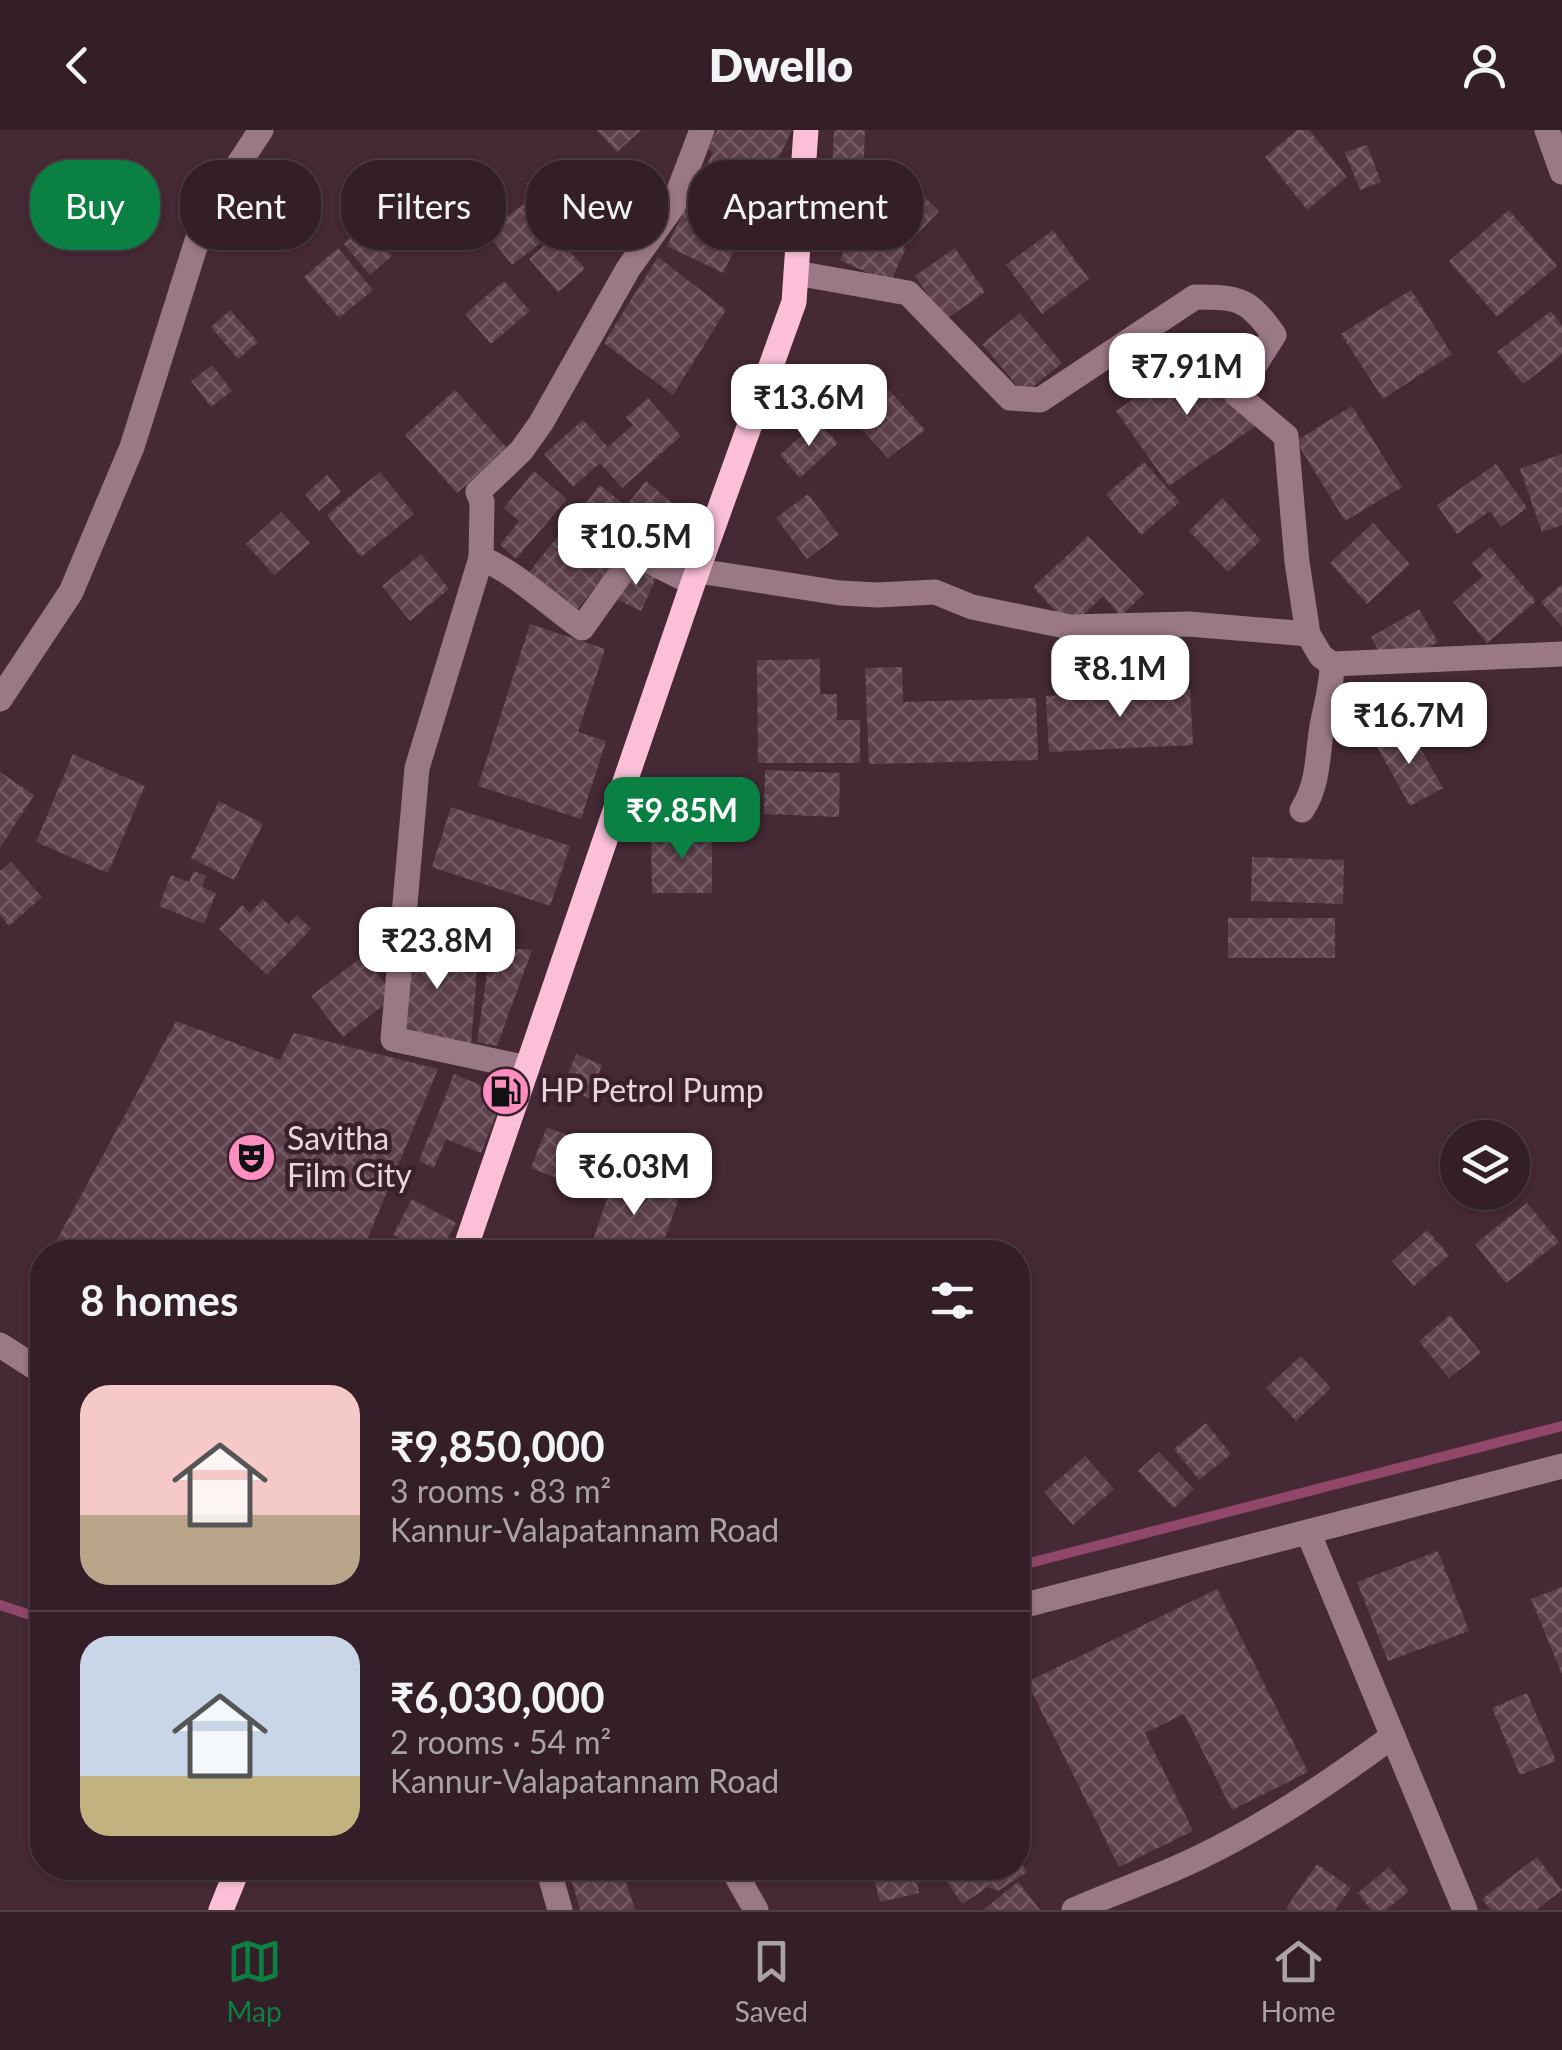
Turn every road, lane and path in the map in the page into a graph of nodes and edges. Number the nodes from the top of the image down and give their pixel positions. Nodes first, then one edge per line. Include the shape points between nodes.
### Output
1 (261, 130) edge
2 (702, 130) edge
3 (806, 130) edge
4 (1548, 130) edge
5 (1562, 172) edge
6 (796, 274) junction
7 (481, 558) junction
8 (696, 577) junction
9 (1308, 634) junction
10 (1562, 654) edge
11 (1332, 664) junction
12 (0, 699) edge
13 (1302, 810) dead end
14 (527, 1068) junction
15 (468, 1240) edge
16 (0, 1345) edge
17 (30, 1364) edge
18 (1562, 1466) edge
19 (1308, 1532) junction
20 (1030, 1603) edge
21 (1393, 1736) junction
22 (233, 1880) edge
23 (551, 1880) edge
24 (739, 1880) edge
25 (221, 1910) edge
26 (560, 1910) edge
27 (756, 1910) edge
28 (1074, 1910) edge
29 (1465, 1910) edge

1 - 12 street via 202,228 132,448 71,592
2 - 7 street via 673,206 628,268 541,423 478,492
3 - 6 main road
4 - 5 street
6 - 8 main road via 794,302
6 - 9 street via 908,293 1010,398 1040,400 1196,298 1222,297 1255,308 1274,336 1236,394 1286,436
7 - 8 street via 582,628 630,559
7 - 14 street via 417,768 393,1039
8 - 9 street via 840,594 934,592 972,607 1070,627 1189,624
8 - 14 main road
9 - 11 street
10 - 11 street
11 - 13 street via 1312,795
14 - 15 main road
16 - 17 street
18 - 19 street
19 - 20 street
19 - 21 street
21 - 28 street via 1252,1829
21 - 29 street
22 - 25 main road
23 - 26 street
24 - 27 street

